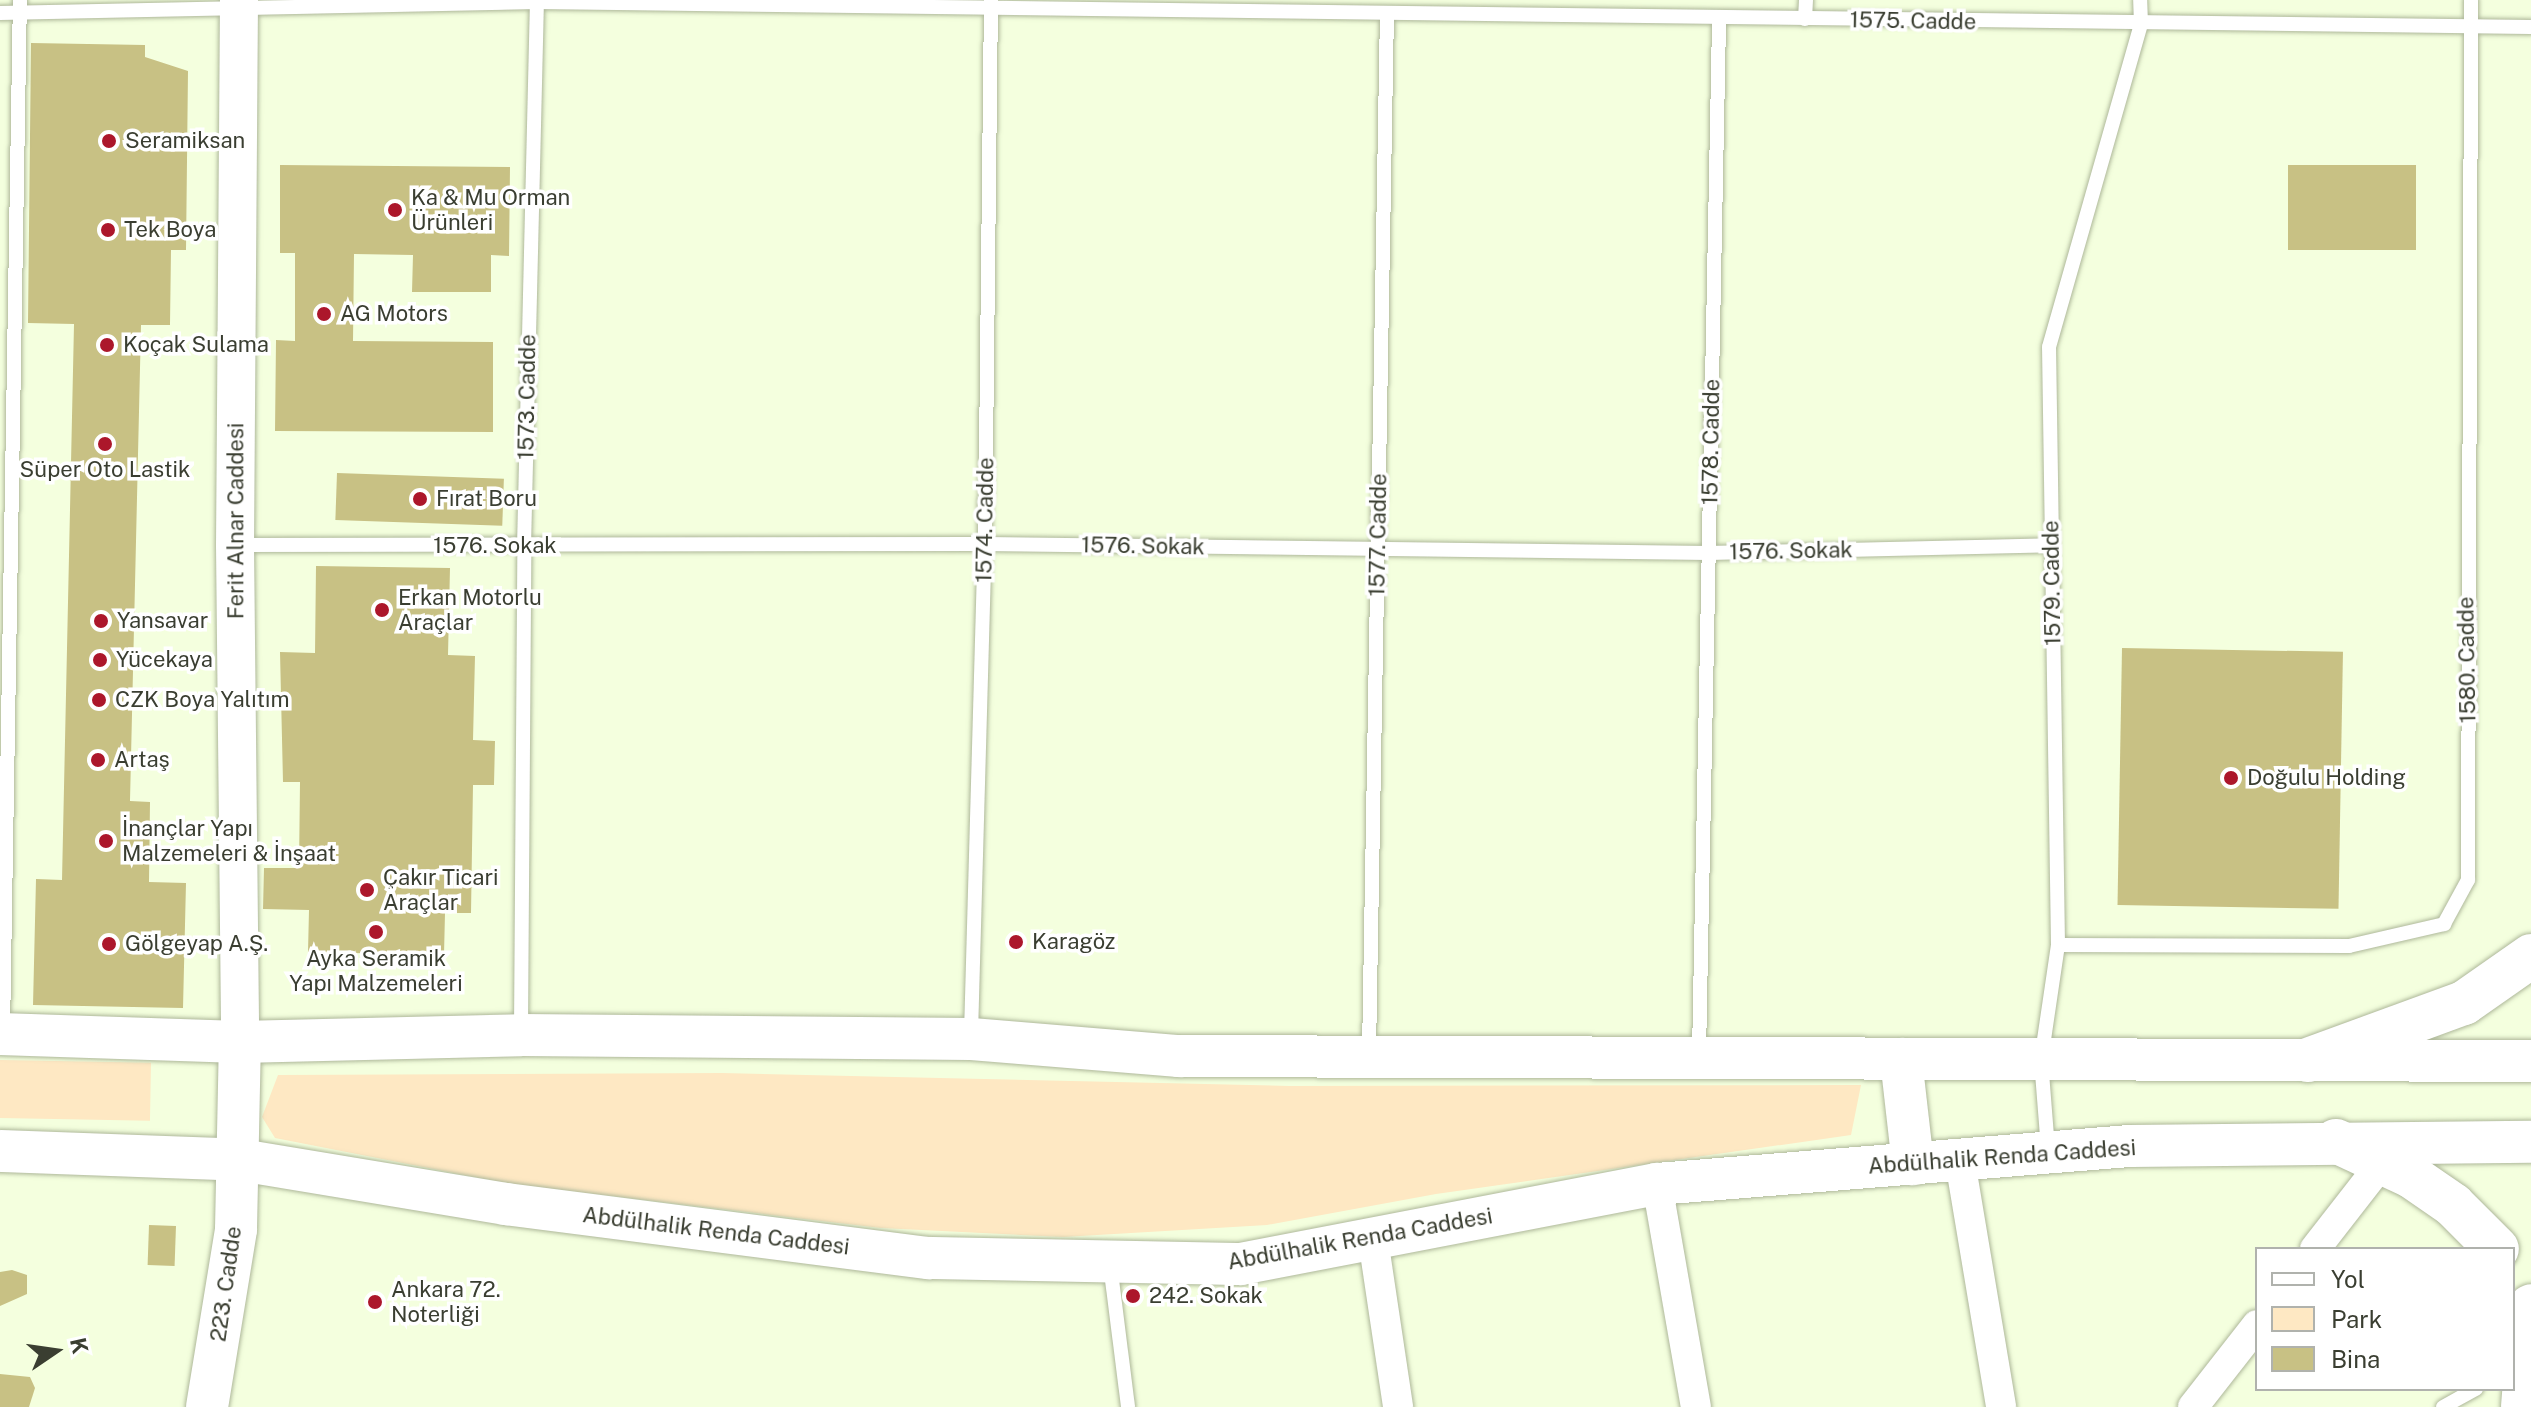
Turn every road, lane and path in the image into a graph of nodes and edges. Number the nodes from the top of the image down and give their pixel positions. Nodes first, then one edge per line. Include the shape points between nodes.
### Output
1 (1806, 0) edge
2 (2140, 0) edge
3 (2471, 0) edge
4 (537, 1) edge
5 (238, 3) edge
6 (991, 5) edge
7 (20, 6) edge
8 (1286, 6) edge
9 (1515, 8) edge
10 (0, 13) edge
11 (1387, 14) junction
12 (1719, 18) junction
13 (1805, 19) junction
14 (2141, 24) junction
15 (2470, 27) junction
16 (2531, 27) edge
17 (985, 544) junction
18 (235, 545) junction
19 (2052, 545) junction
20 (524, 547) junction
21 (1378, 550) junction
22 (1709, 553) junction
23 (2058, 945) junction
24 (2531, 956) edge
25 (2, 1034) edge
26 (521, 1035) junction
27 (971, 1039) junction
28 (240, 1042) junction
29 (1369, 1057) junction
30 (1698, 1058) junction
31 (1901, 1059) junction
32 (2041, 1060) junction
33 (2308, 1060) junction
34 (2531, 1061) edge
35 (2336, 1141) junction
36 (2531, 1142) edge
37 (0, 1151) edge
38 (2049, 1153) junction
39 (240, 1160) junction
40 (1960, 1161) junction
41 (2382, 1163) junction
42 (1913, 1164) junction
43 (1657, 1184) junction
44 (1373, 1239) junction
45 (2317, 1247) edge
46 (2495, 1247) edge
47 (1110, 1261) junction
48 (2515, 1276) edge
49 (2531, 1306) edge
50 (2531, 1312) edge
51 (2255, 1328) edge
52 (2520, 1366) edge
53 (2472, 1391) edge
54 (207, 1407) edge
55 (1128, 1407) edge
56 (1398, 1407) edge
57 (1696, 1407) edge
58 (2001, 1407) edge
59 (2193, 1407) edge
60 (2443, 1407) edge
61 (2523, 1407) edge

1 - 13 lane
2 - 14 lane, 1579. Cadde
3 - 15 lane, 1580. Cadde
4 - 5 lane, 1575. Cadde
4 - 6 lane, 1575. Cadde
4 - 20 lane, 1573. Cadde
5 - 7 lane, 1575. Cadde
5 - 18 street, Ferit Alnar Caddesi
6 - 8 lane, 1575. Cadde
6 - 17 lane, 1574. Cadde
7 - 10 lane, 1575. Cadde
7 - 25 lane
8 - 11 lane, 1575. Cadde
9 - 11 lane, 1575. Cadde
9 - 12 lane, 1575. Cadde
11 - 21 lane, 1577. Cadde
12 - 13 lane, 1575. Cadde
12 - 22 lane, 1578. Cadde
13 - 14 lane, 1575. Cadde
14 - 15 lane, 1575. Cadde
14 - 19 lane, 1579. Cadde via 2049,347
15 - 16 lane, 1575. Cadde
15 - 23 lane, 1580. Cadde via 2468,880 2444,924 2349,946
17 - 20 lane, 1576. Sokak
17 - 21 lane, 1576. Sokak
17 - 27 lane, 1574. Cadde
18 - 20 lane, 1576. Sokak
18 - 28 street, Ferit Alnar Caddesi
19 - 22 lane, 1576. Sokak
19 - 23 lane, 1579. Cadde
20 - 26 lane, 1573. Cadde
21 - 22 lane, 1576. Sokak
21 - 29 lane, 1577. Cadde
22 - 30 lane, 1578. Cadde
23 - 32 lane, 1579. Cadde
24 - 33 main road via 2464,1003
25 - 28 main road
26 - 27 main road
26 - 28 main road
27 - 29 main road via 1179,1056
28 - 39 main road, 223. Cadde
29 - 30 main road
30 - 31 main road
31 - 32 main road
31 - 42 main road
32 - 33 main road
32 - 38 lane, 1579. Cadde
33 - 34 main road
35 - 36 main road, Abdülhalik Renda Caddesi
35 - 38 main road, Abdülhalik Renda Caddesi
35 - 41 main road
37 - 39 main road, Abdülhalik Renda Caddesi
38 - 40 main road, Abdülhalik Renda Caddesi
39 - 47 main road, Abdülhalik Renda Caddesi via 506,1204 929,1258
39 - 54 main road, 223. Cadde via 236,1229
40 - 42 main road, Abdülhalik Renda Caddesi
40 - 58 street
41 - 45 street
41 - 46 main road via 2453,1205
42 - 43 main road, Abdülhalik Renda Caddesi
43 - 44 main road, Abdülhalik Renda Caddesi
43 - 57 street
44 - 47 main road, Abdülhalik Renda Caddesi via 1241,1264
44 - 56 street
47 - 55 lane
48 - 50 main road
49 - 50 main road
50 - 52 main road
51 - 59 street
52 - 61 main road
53 - 60 lane

